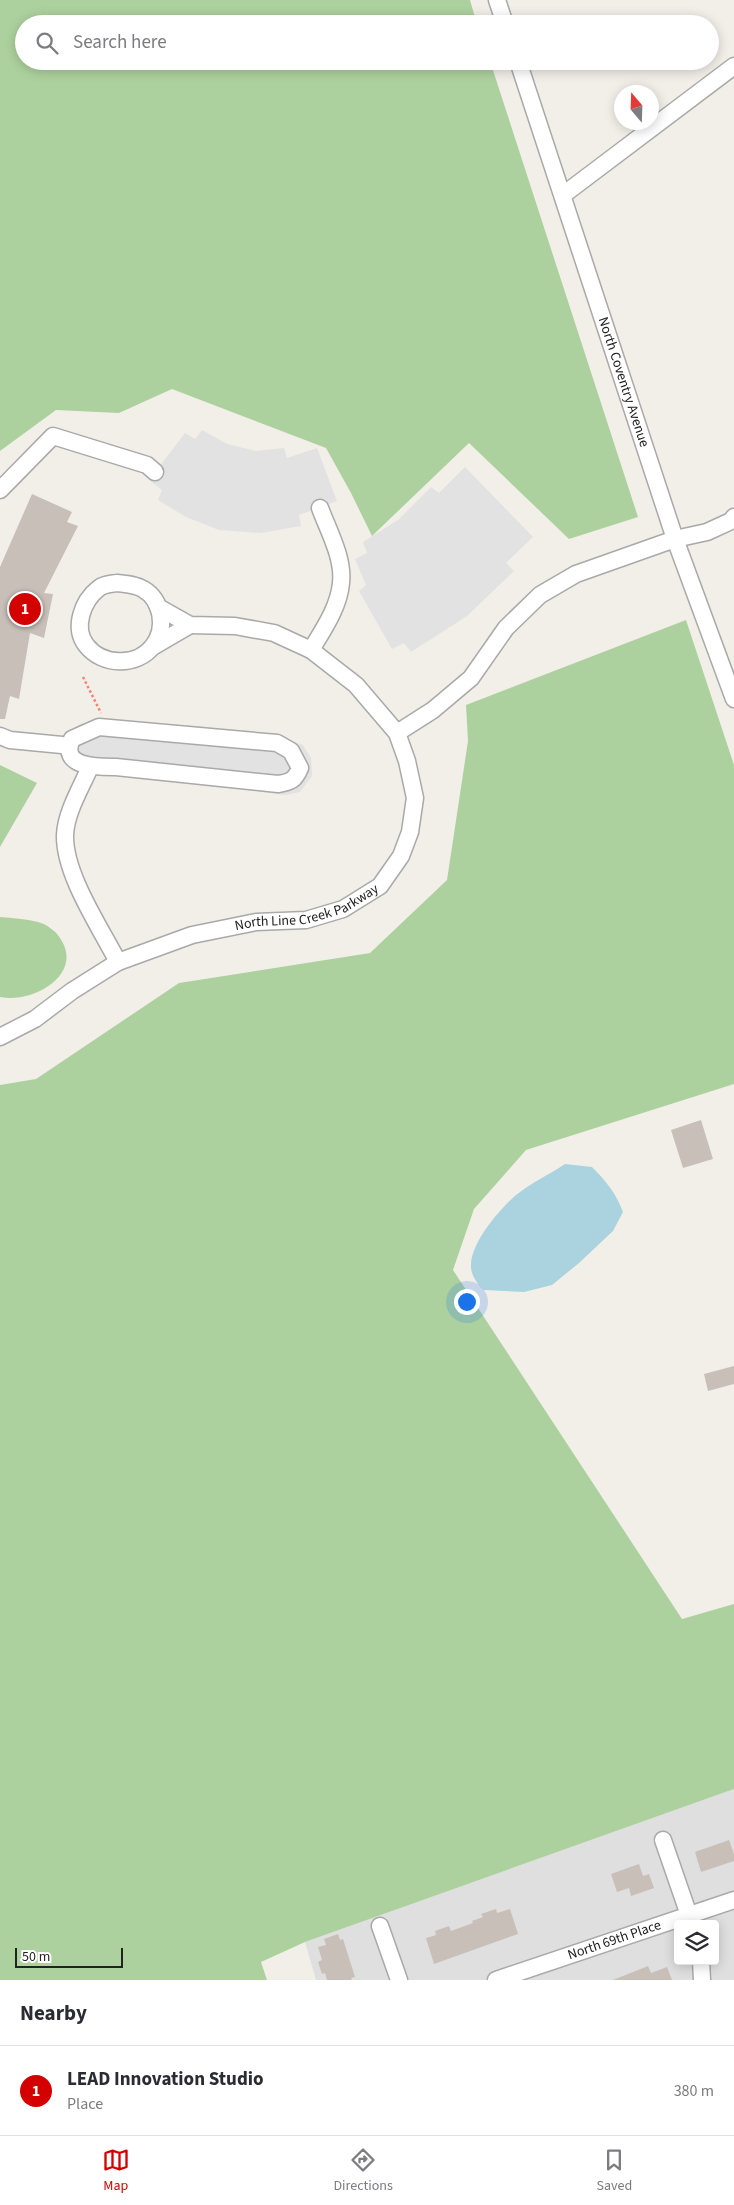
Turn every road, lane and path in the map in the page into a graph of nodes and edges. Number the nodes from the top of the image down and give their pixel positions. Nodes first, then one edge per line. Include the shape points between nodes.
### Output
1 (497, 0) edge
2 (502, 15) edge
3 (734, 66) edge
4 (521, 70) edge
5 (563, 195) junction
6 (155, 472) dead end
7 (0, 490) edge
8 (320, 508) dead end
9 (734, 517) edge
10 (675, 539) junction
11 (158, 607) junction
12 (190, 625) junction
13 (154, 646) junction
14 (311, 650) junction
15 (83, 677) dead end
16 (734, 699) edge
17 (103, 717) dead end
18 (397, 733) junction
19 (0, 736) edge
20 (62, 745) dead end
21 (90, 767) junction
22 (118, 962) junction
23 (0, 1037) edge
24 (663, 1840) dead end
25 (734, 1900) edge
26 (691, 1919) edge
27 (380, 1926) dead end
28 (701, 1965) edge
29 (399, 1980) edge
30 (496, 1980) edge
31 (702, 1980) edge

1 - 2 street
3 - 5 street
4 - 5 street, North Coventry Avenue
5 - 10 street, North Coventry Avenue
6 - 7 street via 147,465 53,436
8 - 14 street via 336,554 341,583 335,605
9 - 10 street via 707,532
10 - 16 street, North Coventry Avenue
10 - 18 street via 576,574 540,595 506,628 471,678 433,710
11 - 12 street
11 - 13 street via 162,619
11 - 13 street via 152,595 142,588 117,582 100,587 89,599 79,621 81,637 97,656 127,661 142,656
12 - 13 street
12 - 14 street, North Line Creek Parkway via 235,626 274,633
14 - 18 street, North Line Creek Parkway via 356,685
15 - 17 path
18 - 22 street, North Line Creek Parkway via 415,798 410,832 401,856 380,886 343,909 306,920 256,922 192,935
19 - 20 street via 10,740
21 - 21 street via 278,784 291,782 300,768 291,751 277,743 99,727 72,739 69,746 70,755
21 - 22 street via 65,835 68,864
22 - 23 street, North Line Creek Parkway via 35,1019
24 - 26 street
25 - 26 street, North 69th Place
26 - 30 street, North 69th Place
27 - 29 street
28 - 31 street

